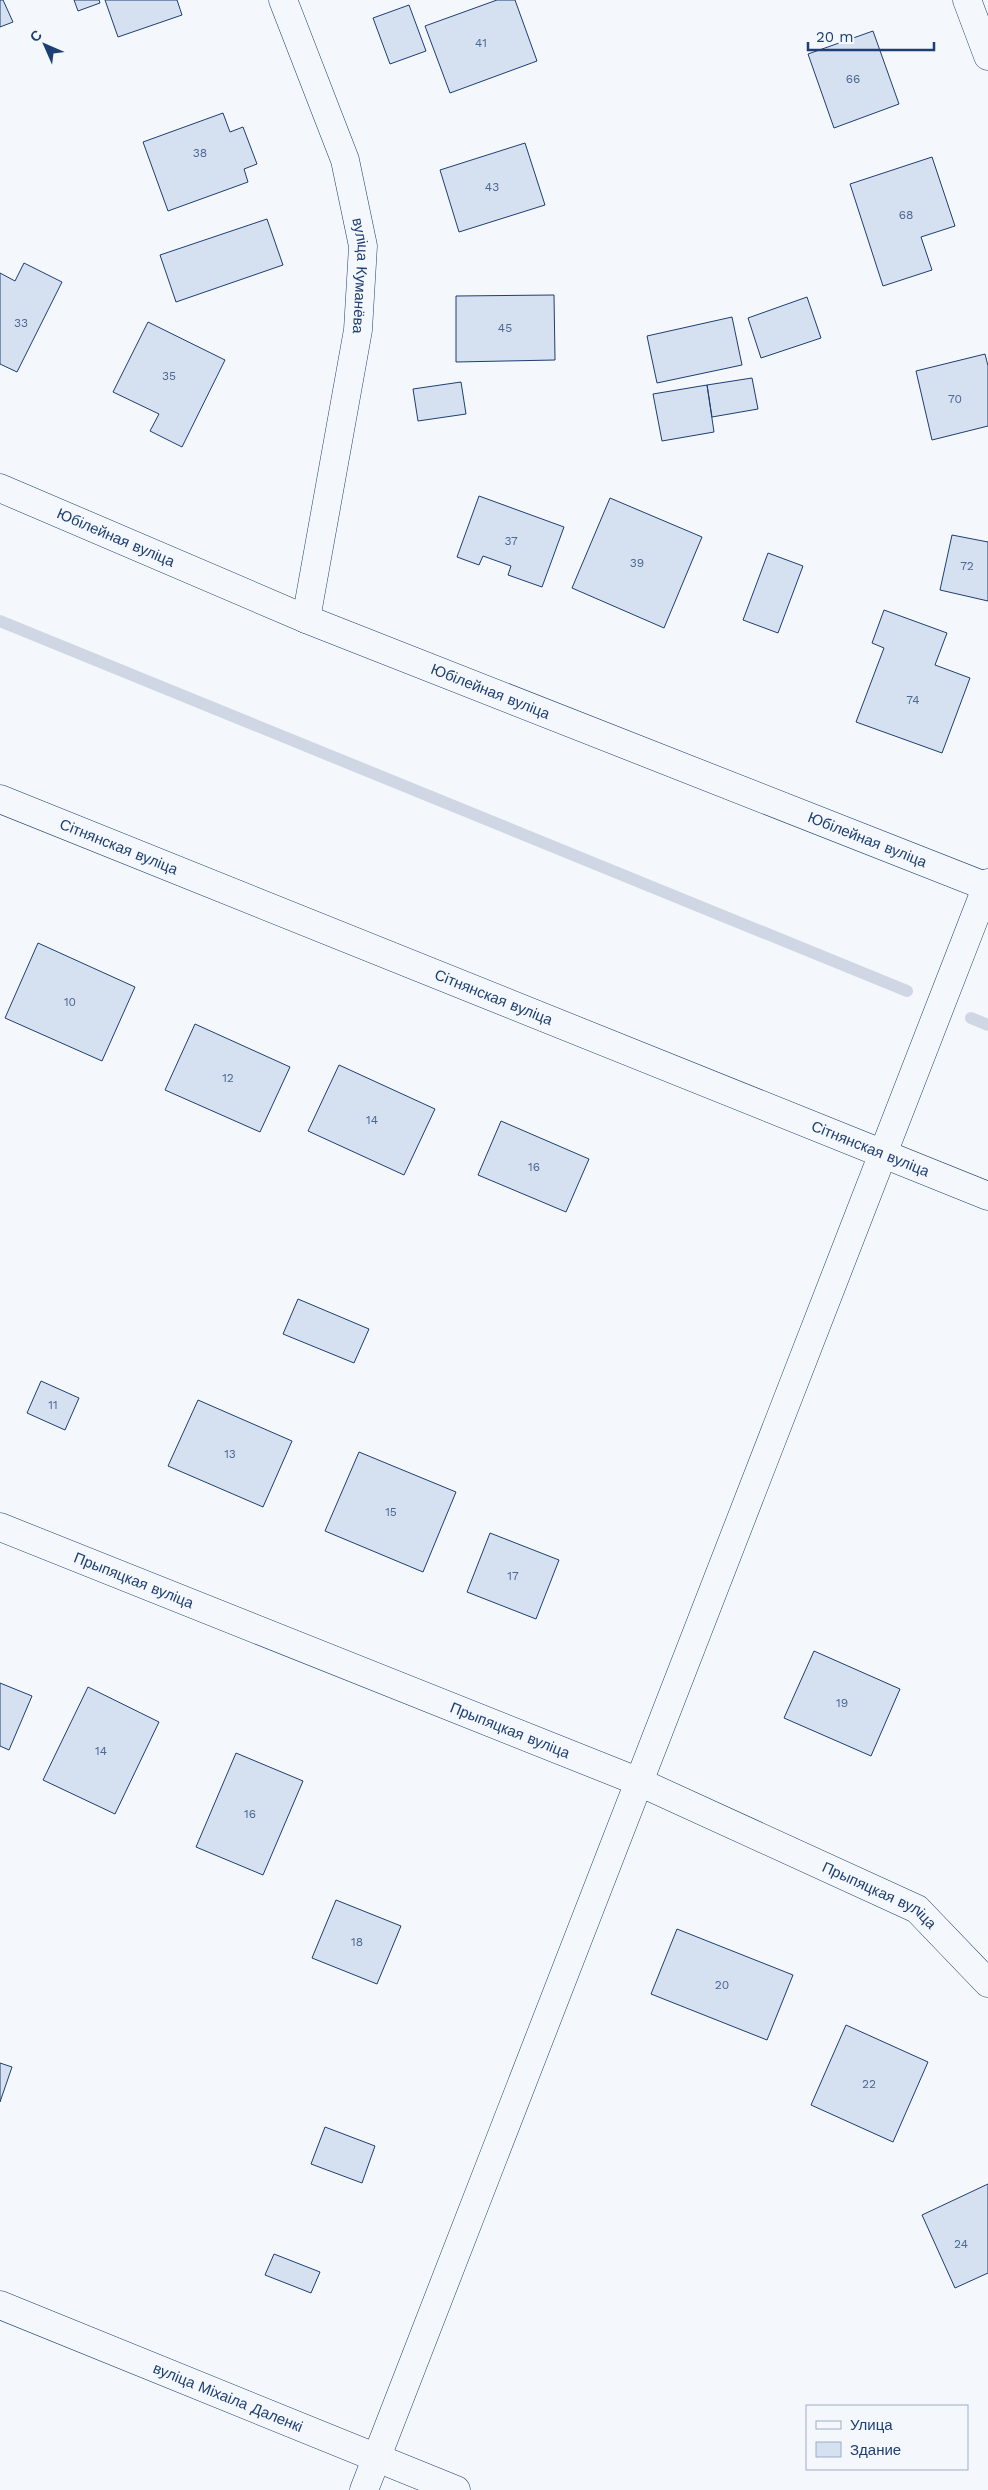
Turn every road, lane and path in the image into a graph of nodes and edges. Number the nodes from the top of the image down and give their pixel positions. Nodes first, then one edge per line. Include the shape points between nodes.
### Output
1 (283, 0) edge
2 (967, 0) edge
3 (988, 56) edge
4 (0, 488) edge
5 (306, 618) junction
6 (0, 799) edge
7 (987, 885) edge
8 (882, 1154) junction
9 (988, 1196) edge
10 (0, 1528) edge
11 (637, 1781) junction
12 (988, 1984) edge
13 (0, 2305) edge
14 (376, 2457) junction
15 (364, 2490) edge
16 (456, 2490) edge

1 - 5 street, вуліца Куманёва via 345,160 363,246 358,330
2 - 3 street
4 - 5 street, Юбілейная вуліца
5 - 7 street, Юбілейная вуліца
6 - 8 street, Сітнянская вуліца
7 - 8 street
8 - 9 street, Сітнянская вуліца
8 - 11 street
10 - 11 street, Прыпяцкая вуліца
11 - 12 street, Прыпяцкая вуліца via 917,1909
11 - 14 street
13 - 14 street, вуліца Міхаіла Даленкі
14 - 15 street
14 - 16 street, вуліца Міхаіла Даленкі

